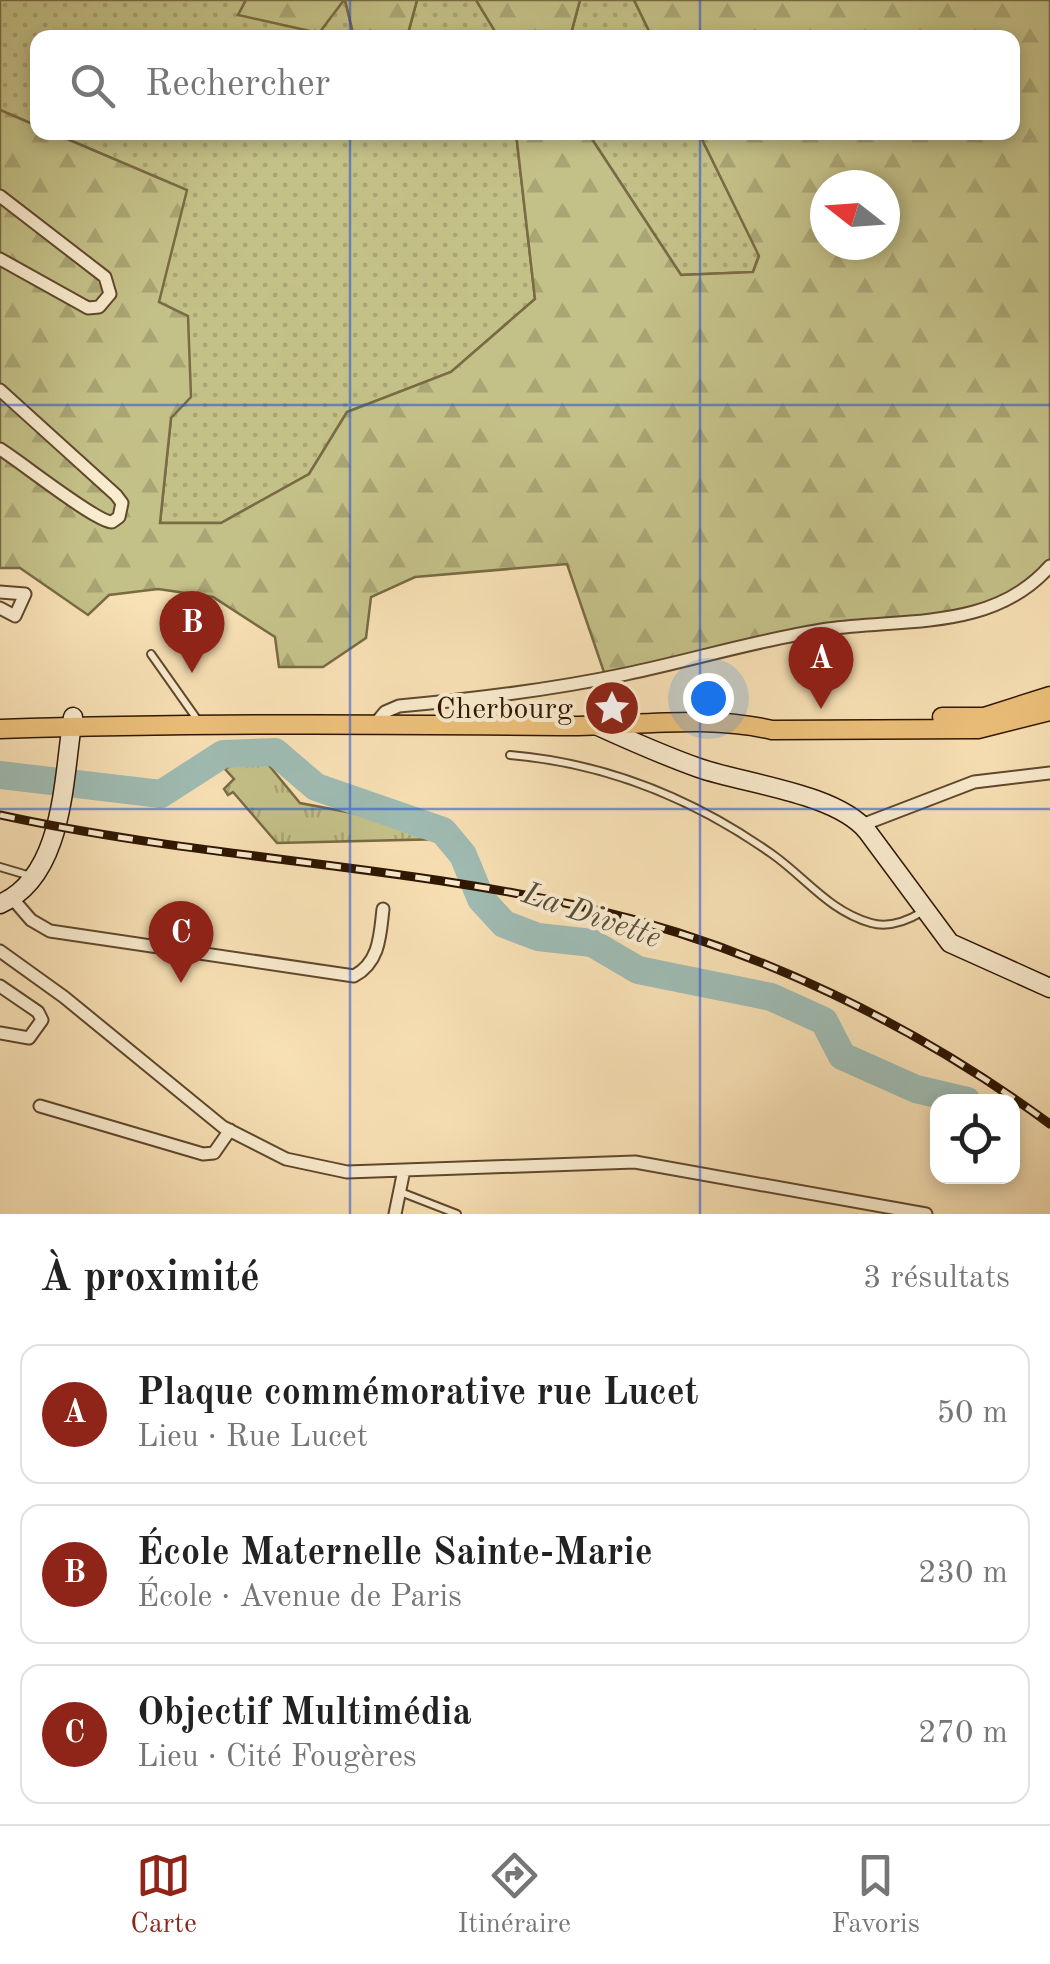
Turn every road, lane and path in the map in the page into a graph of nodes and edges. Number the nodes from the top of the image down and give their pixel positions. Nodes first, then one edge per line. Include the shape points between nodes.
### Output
1 (0, 196) edge
2 (0, 259) edge
3 (0, 390) edge
4 (0, 449) edge
5 (1050, 566) edge
6 (0, 592) edge
7 (0, 608) edge
8 (151, 654) dead end
9 (1050, 696) edge
10 (1050, 711) edge
11 (0, 717) edge
12 (72, 723) junction
13 (200, 723) junction
14 (374, 724) junction
15 (748, 724) junction
16 (598, 726) junction
17 (0, 729) edge
18 (510, 755) dead end
19 (1050, 774) edge
20 (862, 825) junction
21 (0, 867) edge
22 (33, 877) junction
23 (6, 901) edge
24 (383, 909) dead end
25 (923, 911) junction
26 (0, 951) edge
27 (0, 986) edge
28 (1050, 988) edge
29 (0, 1033) edge
30 (40, 1106) dead end
31 (230, 1130) junction
32 (404, 1170) junction
33 (403, 1193) junction
34 (395, 1214) edge
35 (457, 1214) edge
36 (926, 1214) edge

1 - 2 street via 105,277 110,294 88,308
3 - 4 street via 116,495 119,516 112,522 95,518
5 - 14 street via 996,604 938,622 828,629 511,696 399,706
6 - 7 street via 25,594 14,616
8 - 13 lane
9 - 15 main road via 984,717 777,718
10 - 15 main road via 978,729 772,730
11 - 12 main road
12 - 13 main road
12 - 17 main road
12 - 22 main road via 47,855
13 - 14 main road
14 - 16 main road
15 - 16 main road
16 - 20 main road via 701,769 818,802
18 - 25 lane via 565,760 686,803 774,856 824,901 874,924 904,922
19 - 20 street via 974,782
20 - 25 main road
21 - 22 lane
22 - 23 main road
23 - 24 street via 50,931 354,976 376,956
25 - 28 main road via 961,951
26 - 31 street
27 - 29 street via 42,1020 29,1038
30 - 31 street via 203,1154 214,1153
31 - 32 street via 320,1168
32 - 33 street
32 - 36 street via 635,1162
33 - 34 street
33 - 35 lane

